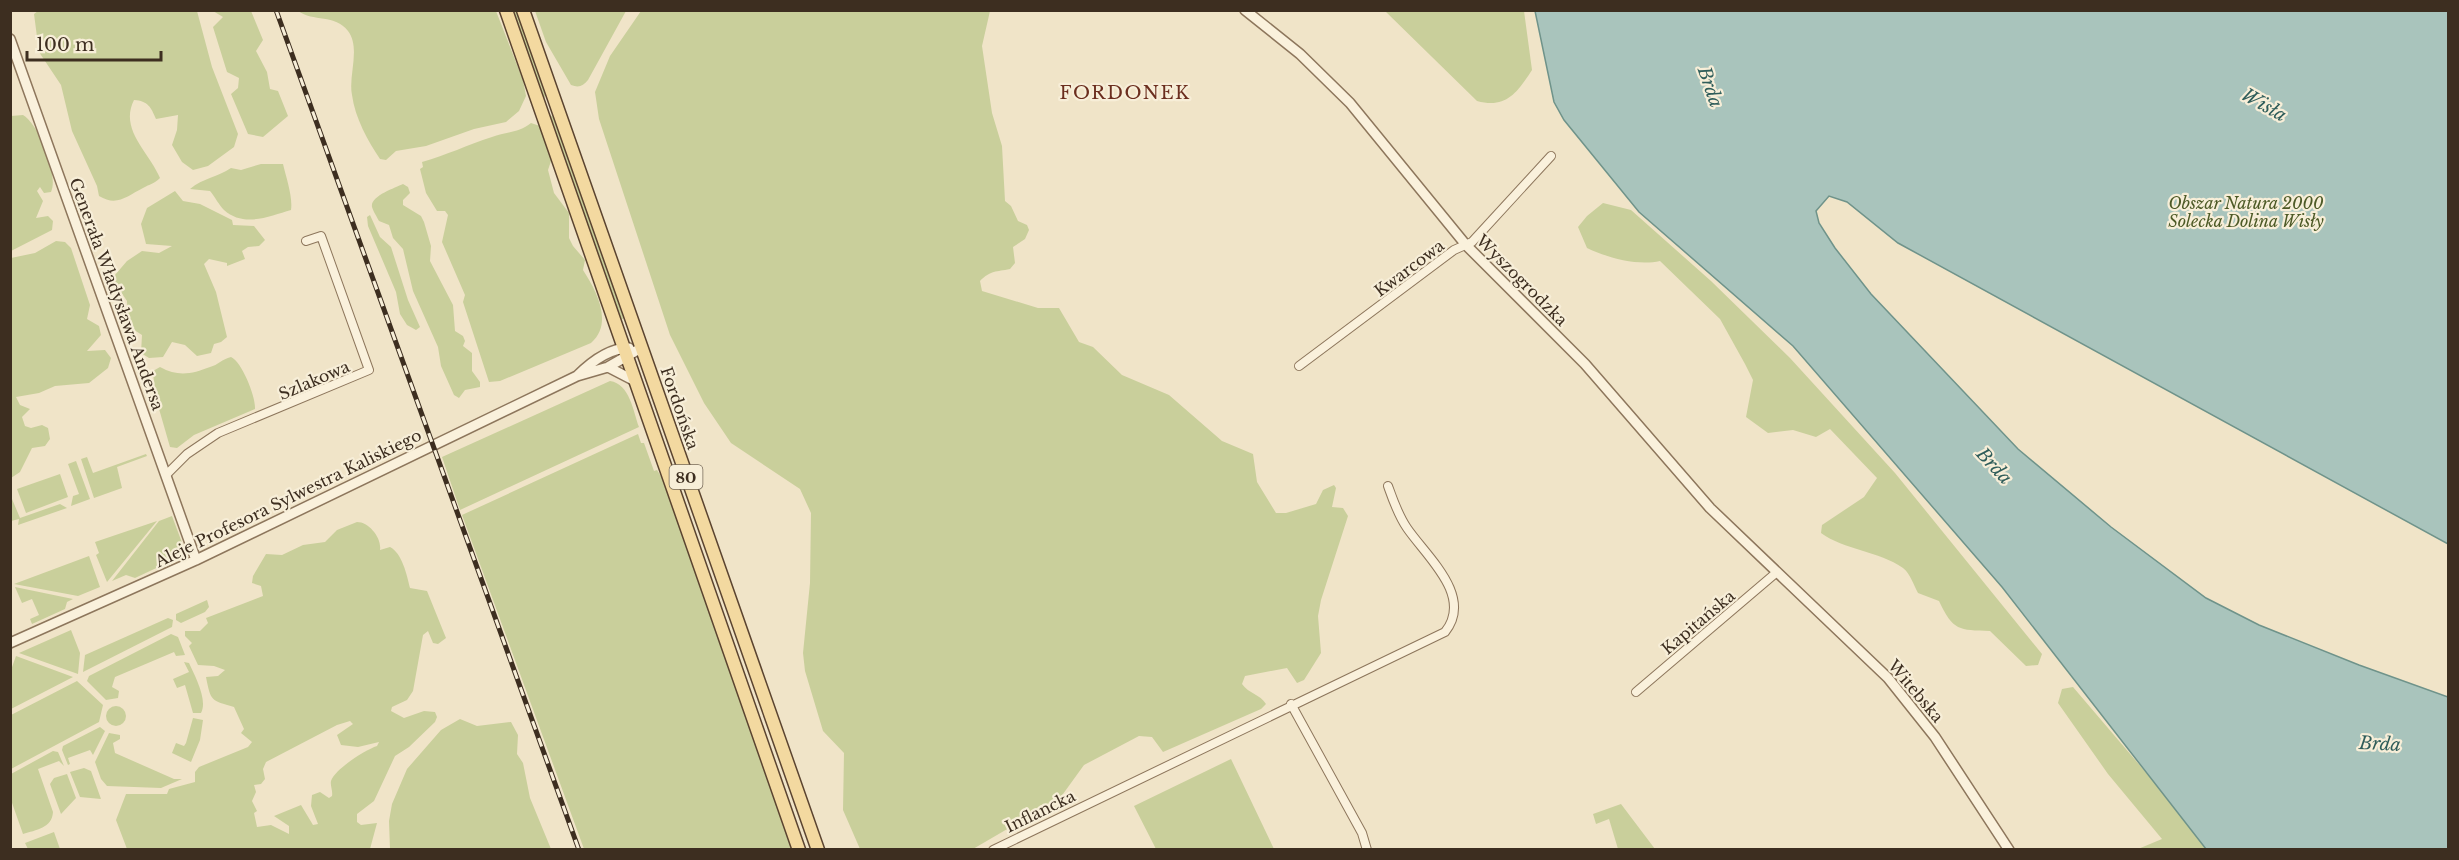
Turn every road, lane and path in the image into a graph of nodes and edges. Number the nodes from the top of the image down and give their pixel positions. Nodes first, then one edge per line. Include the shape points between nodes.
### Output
1 (506, 10) edge
2 (523, 10) edge
3 (1245, 10) edge
4 (10, 39) edge
5 (1551, 156) dead end
6 (306, 241) dead end
7 (1466, 245) junction
8 (641, 348) junction
9 (624, 351) junction
10 (608, 367) junction
11 (1303, 368) dead end
12 (577, 376) junction
13 (635, 381) junction
14 (166, 475) junction
15 (1388, 486) dead end
16 (196, 560) junction
17 (1777, 572) junction
18 (10, 643) edge
19 (1636, 692) dead end
20 (1291, 704) junction
21 (799, 849) edge
22 (818, 849) edge
23 (993, 849) edge
24 (1367, 849) edge
25 (2008, 849) edge

1 - 9 main road, Fordońska / 80
2 - 8 main road, Fordońska / 80
3 - 7 street, Wyszogrodzka via 1300,54 1350,103
4 - 14 street, Generała Władysława Andersa
5 - 7 street, Kwarcowa
6 - 14 street, Szlakowa via 321,236 369,370 218,433 187,454
7 - 11 street, Kwarcowa via 1454,250
7 - 17 street, Wyszogrodzka via 1585,364 1710,508
8 - 9 street, Aleje Profesora Sylwestra Kaliskiego
8 - 22 main road, Fordońska / 80
9 - 10 street, Aleje Profesora Sylwestra Kaliskiego
9 - 12 street, Aleje Profesora Sylwestra Kaliskiego via 591,362
9 - 13 main road, Fordońska / 80
10 - 12 street, Aleje Profesora Sylwestra Kaliskiego
10 - 13 street
12 - 16 street, Aleje Profesora Sylwestra Kaliskiego
13 - 21 main road, Fordońska / 80
14 - 16 street, Generała Władysława Andersa
15 - 20 street, Inflancka via 1406,527 1450,586 1454,609 1451,625 1438,637
16 - 18 street, Aleje Profesora Sylwestra Kaliskiego
17 - 19 street, Kapitańska
17 - 25 street, Witebska via 1901,693 1935,737
20 - 23 street, Inflancka
20 - 24 street

